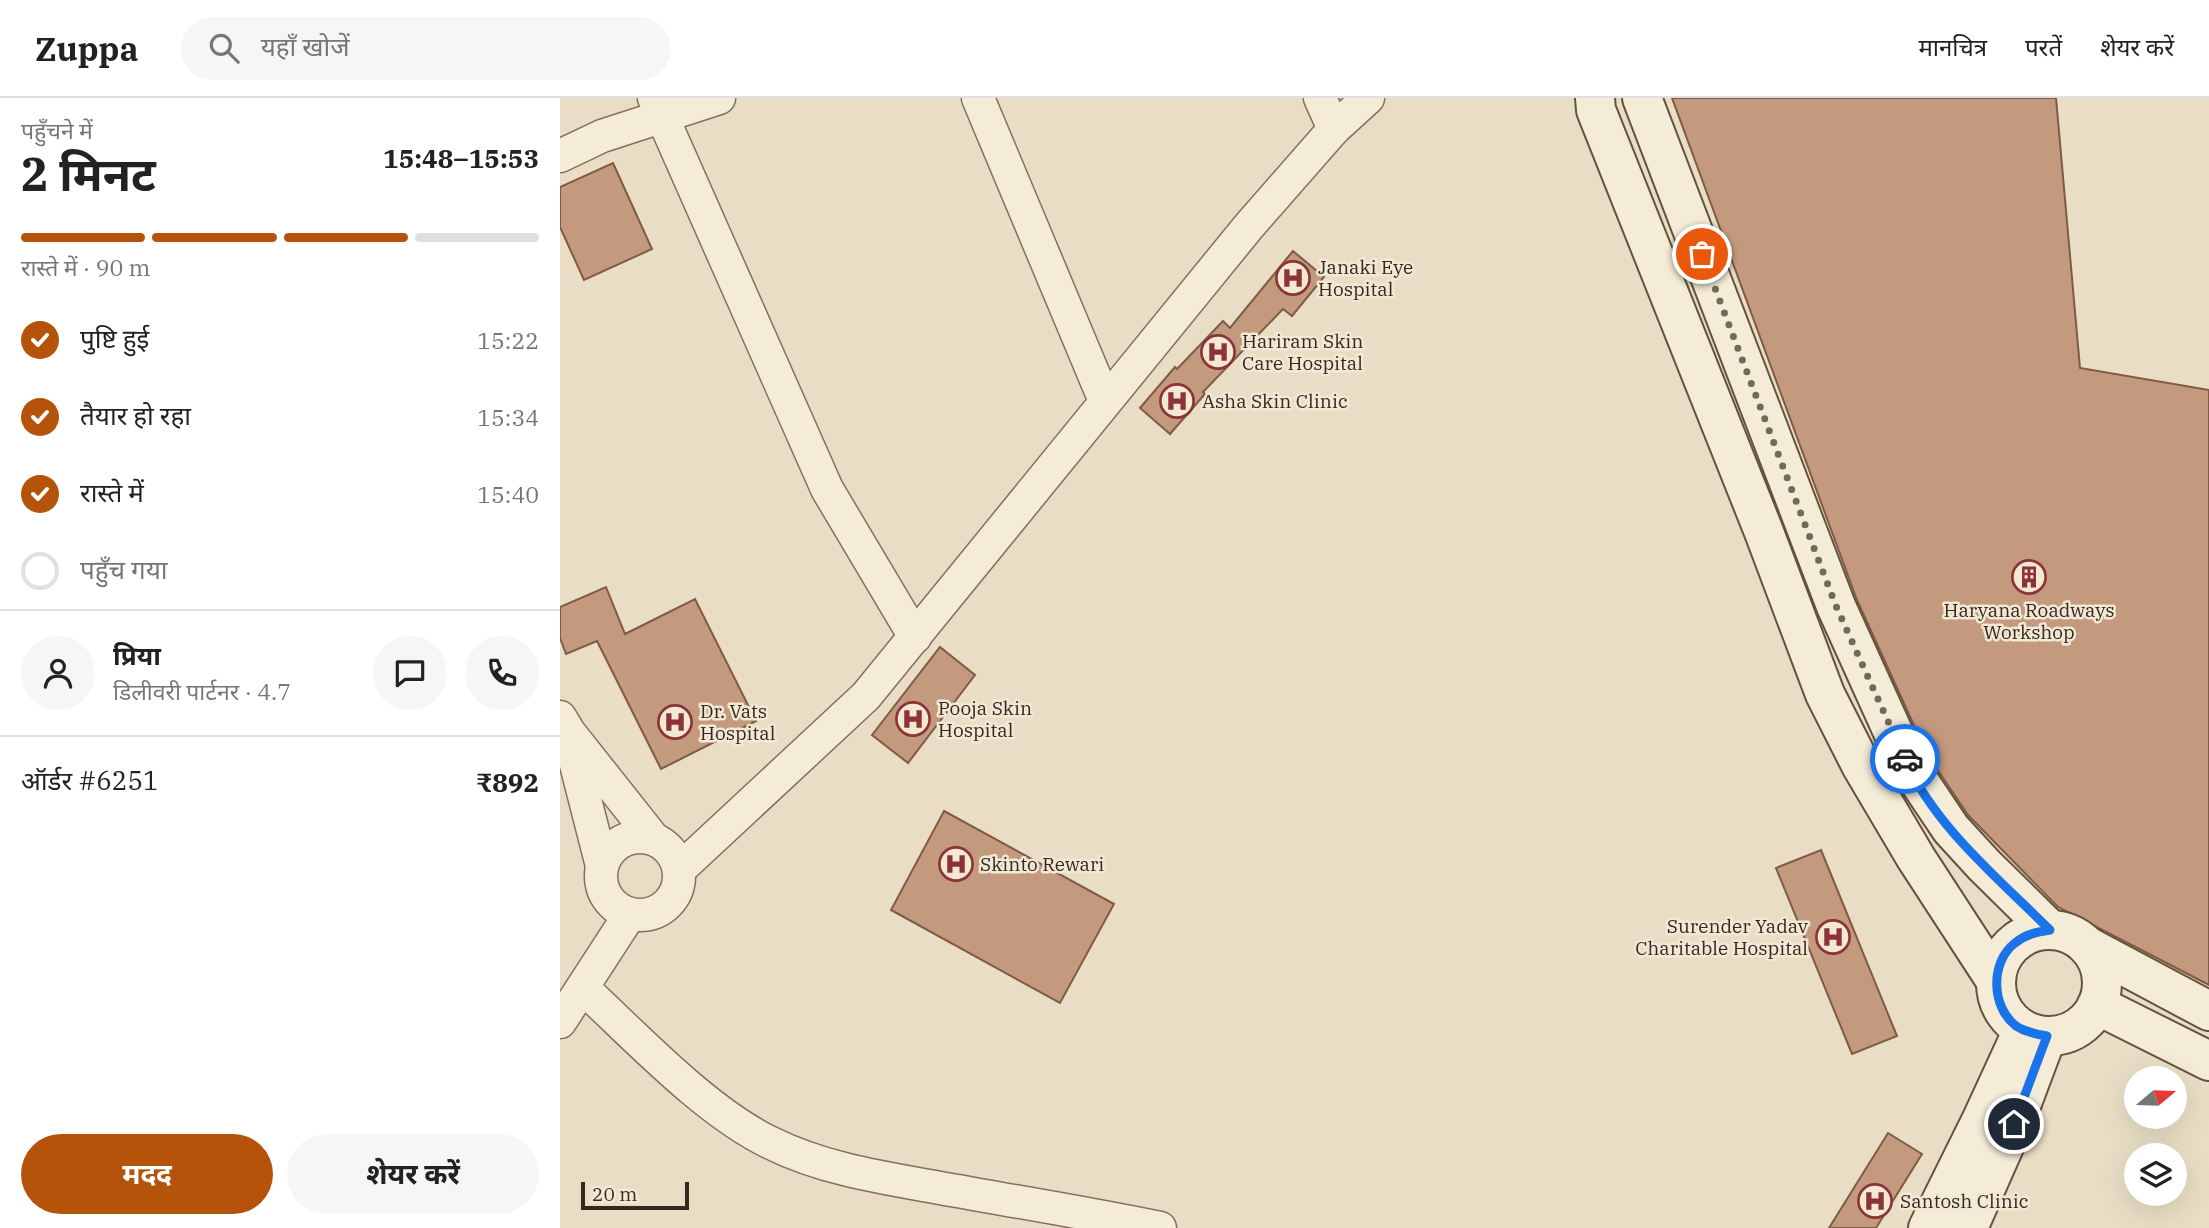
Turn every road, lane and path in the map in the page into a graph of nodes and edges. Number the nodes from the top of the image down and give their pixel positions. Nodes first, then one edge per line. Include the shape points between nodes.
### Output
1 (719, 98) edge
2 (978, 98) edge
3 (1320, 98) edge
4 (1368, 98) edge
5 (1595, 98) edge
6 (1642, 98) edge
7 (657, 107) edge
8 (1334, 129) junction
9 (560, 156) edge
10 (1105, 401) junction
11 (915, 637) junction
12 (564, 724) edge
13 (653, 838) junction
14 (602, 866) junction
15 (680, 869) junction
16 (630, 914) junction
17 (2050, 930) junction
18 (2087, 946) junction
19 (1996, 981) junction
20 (583, 988) junction
21 (2097, 1005) junction
22 (2209, 1011) edge
23 (560, 1022) edge
24 (2035, 1033) junction
25 (2209, 1061) edge
26 (1160, 1228) edge
27 (1928, 1228) edge
28 (1968, 1228) edge

1 - 7 street
2 - 10 street
3 - 8 street
4 - 8 street
5 - 19 main road via 1825,694 1916,858
6 - 17 main road via 1836,606 1908,765 1951,829
7 - 9 street
7 - 11 street via 827,489
8 - 10 street
10 - 11 street
11 - 15 street via 866,696
12 - 13 street
12 - 14 street
13 - 14 street via 637,836 622,841
13 - 15 street via 668,849
14 - 16 street via 606,895
15 - 16 street via 678,889 667,905 650,914
16 - 20 street
17 - 18 main road via 2070,934
17 - 19 main road via 2030,933 2013,944 2001,961
18 - 21 main road via 2098,964 2102,985
18 - 22 main road
19 - 24 main road via 1999,999 2013,1024
20 - 23 street
20 - 26 street via 686,1083 771,1143 887,1179
21 - 24 main road via 2085,1022 2068,1033
21 - 25 main road
24 - 27 main road via 1982,1119
24 - 28 main road via 2014,1124

